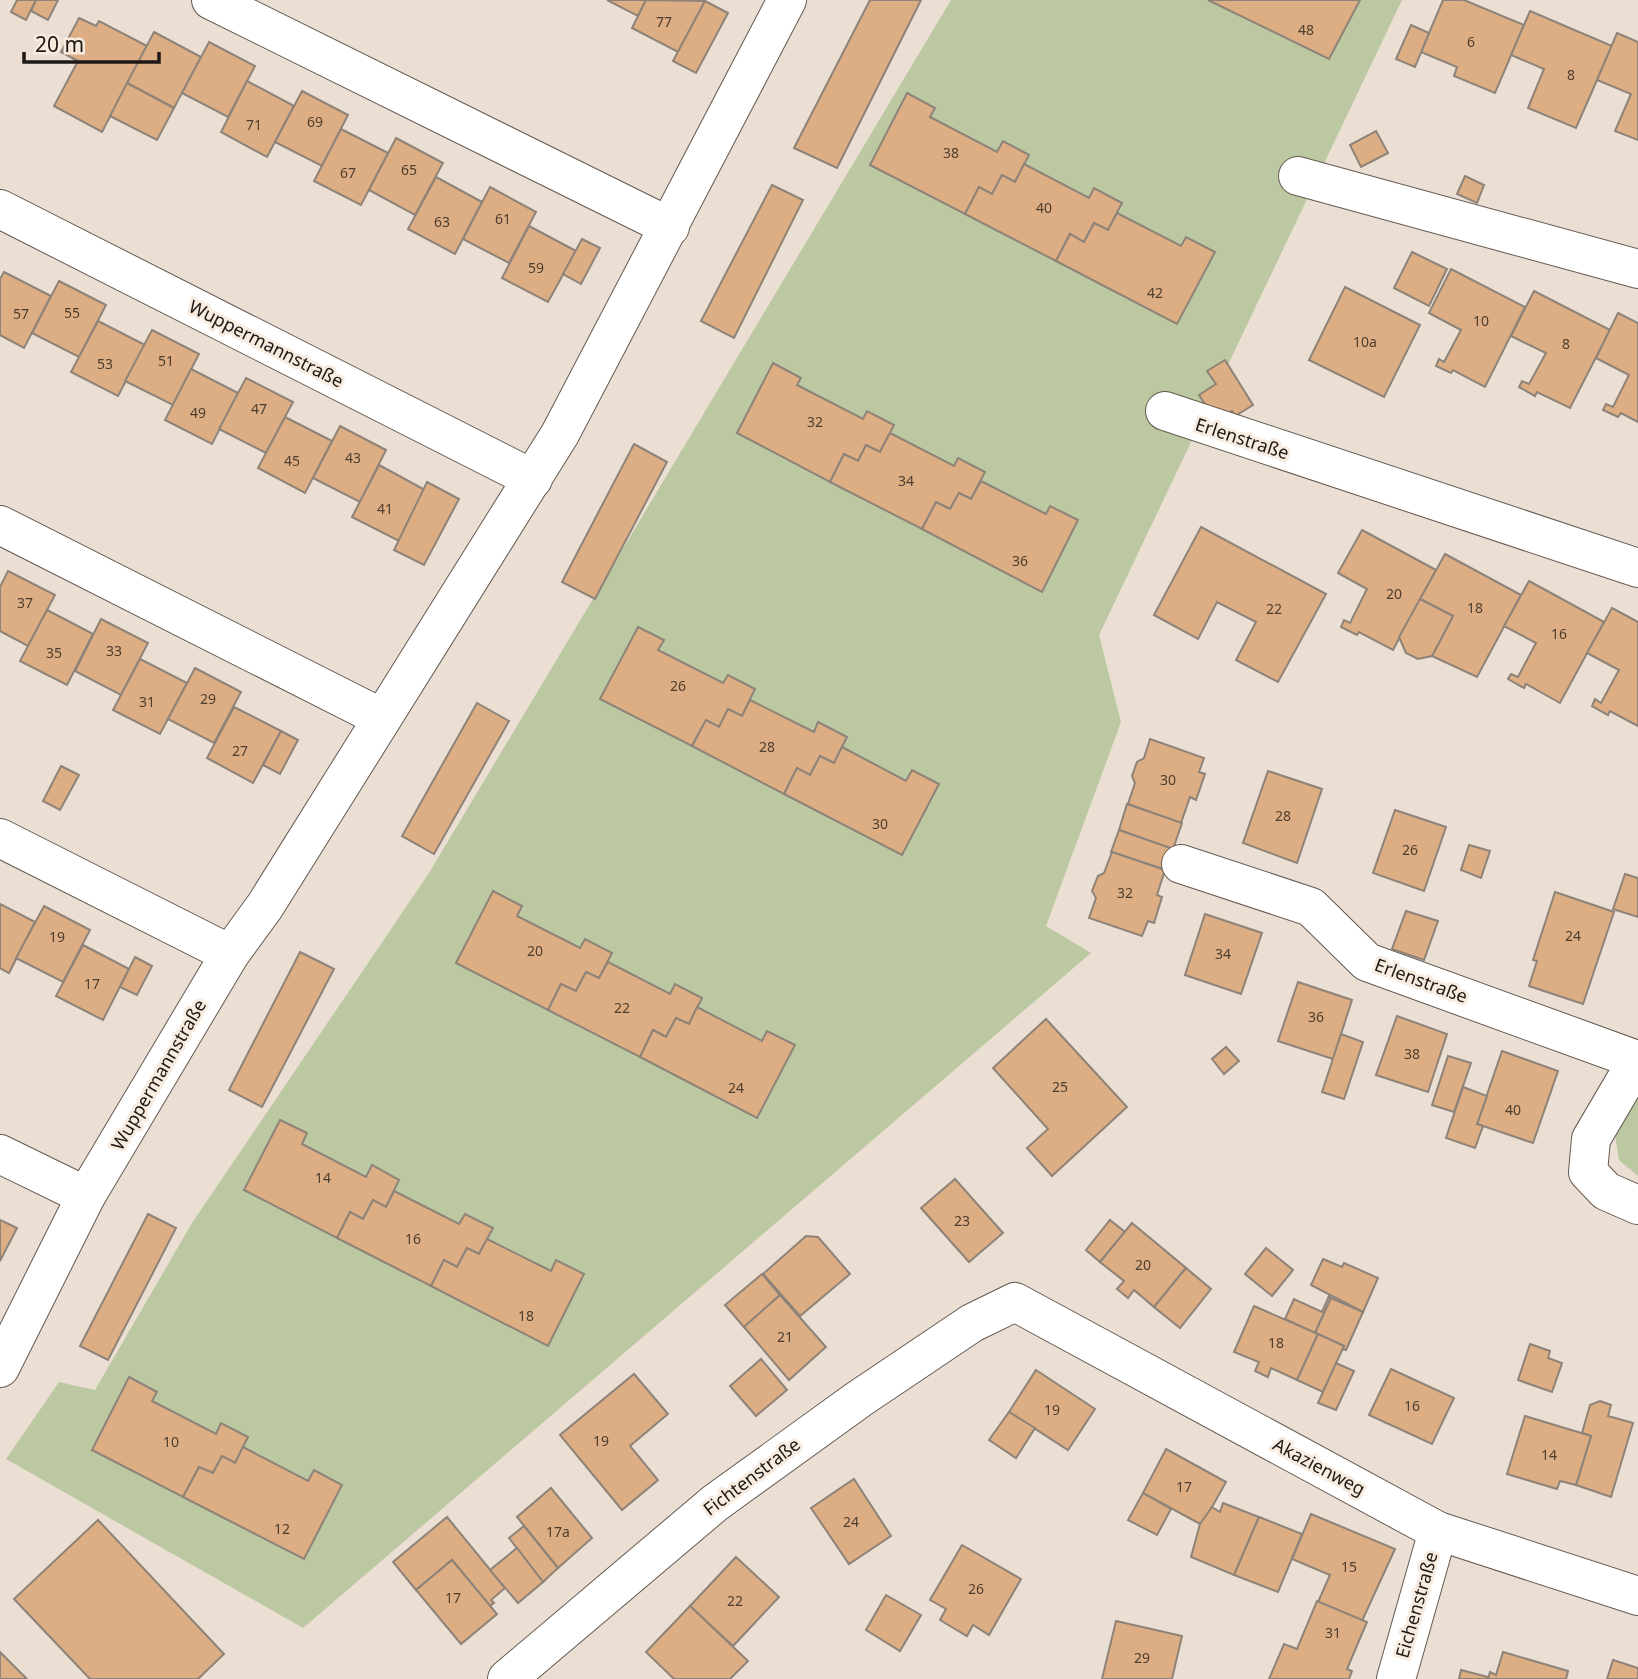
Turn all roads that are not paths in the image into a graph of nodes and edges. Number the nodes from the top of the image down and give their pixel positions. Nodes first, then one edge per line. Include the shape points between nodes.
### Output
1 (211, 0) edge
2 (787, 0) edge
3 (1298, 176) dead end
4 (0, 209) edge
5 (670, 227) junction
6 (1638, 269) edge
7 (1166, 411) dead end
8 (533, 479) junction
9 (0, 525) edge
10 (1638, 568) edge
11 (383, 718) junction
12 (0, 838) edge
13 (1181, 864) dead end
14 (230, 954) junction
15 (1638, 1060) edge
16 (0, 1154) edge
17 (86, 1195) junction
18 (1638, 1205) edge
19 (1015, 1302) joint
20 (0, 1368) edge
21 (1438, 1531) junction
22 (1638, 1596) edge
23 (507, 1679) edge
24 (1396, 1679) edge

1 - 5 street
2 - 5 street, Wuppermannstraße
3 - 6 street
4 - 8 street, Wuppermannstraße
5 - 8 street, Wuppermannstraße
7 - 10 street, Erlenstraße
8 - 11 street, Wuppermannstraße
9 - 11 street
11 - 14 street, Wuppermannstraße
12 - 14 street
13 - 15 street, Erlenstraße via 1311,907 1367,962
14 - 17 street, Wuppermannstraße
15 - 18 street, Erlenstraße via 1591,1139 1588,1172 1606,1191
16 - 17 street
17 - 20 street, Wuppermannstraße
19 - 21 street, Akazienweg
19 - 23 street, Fichtenstraße via 927,1353 715,1503
21 - 22 street, Akazienweg
21 - 24 street, Eichenstraße

